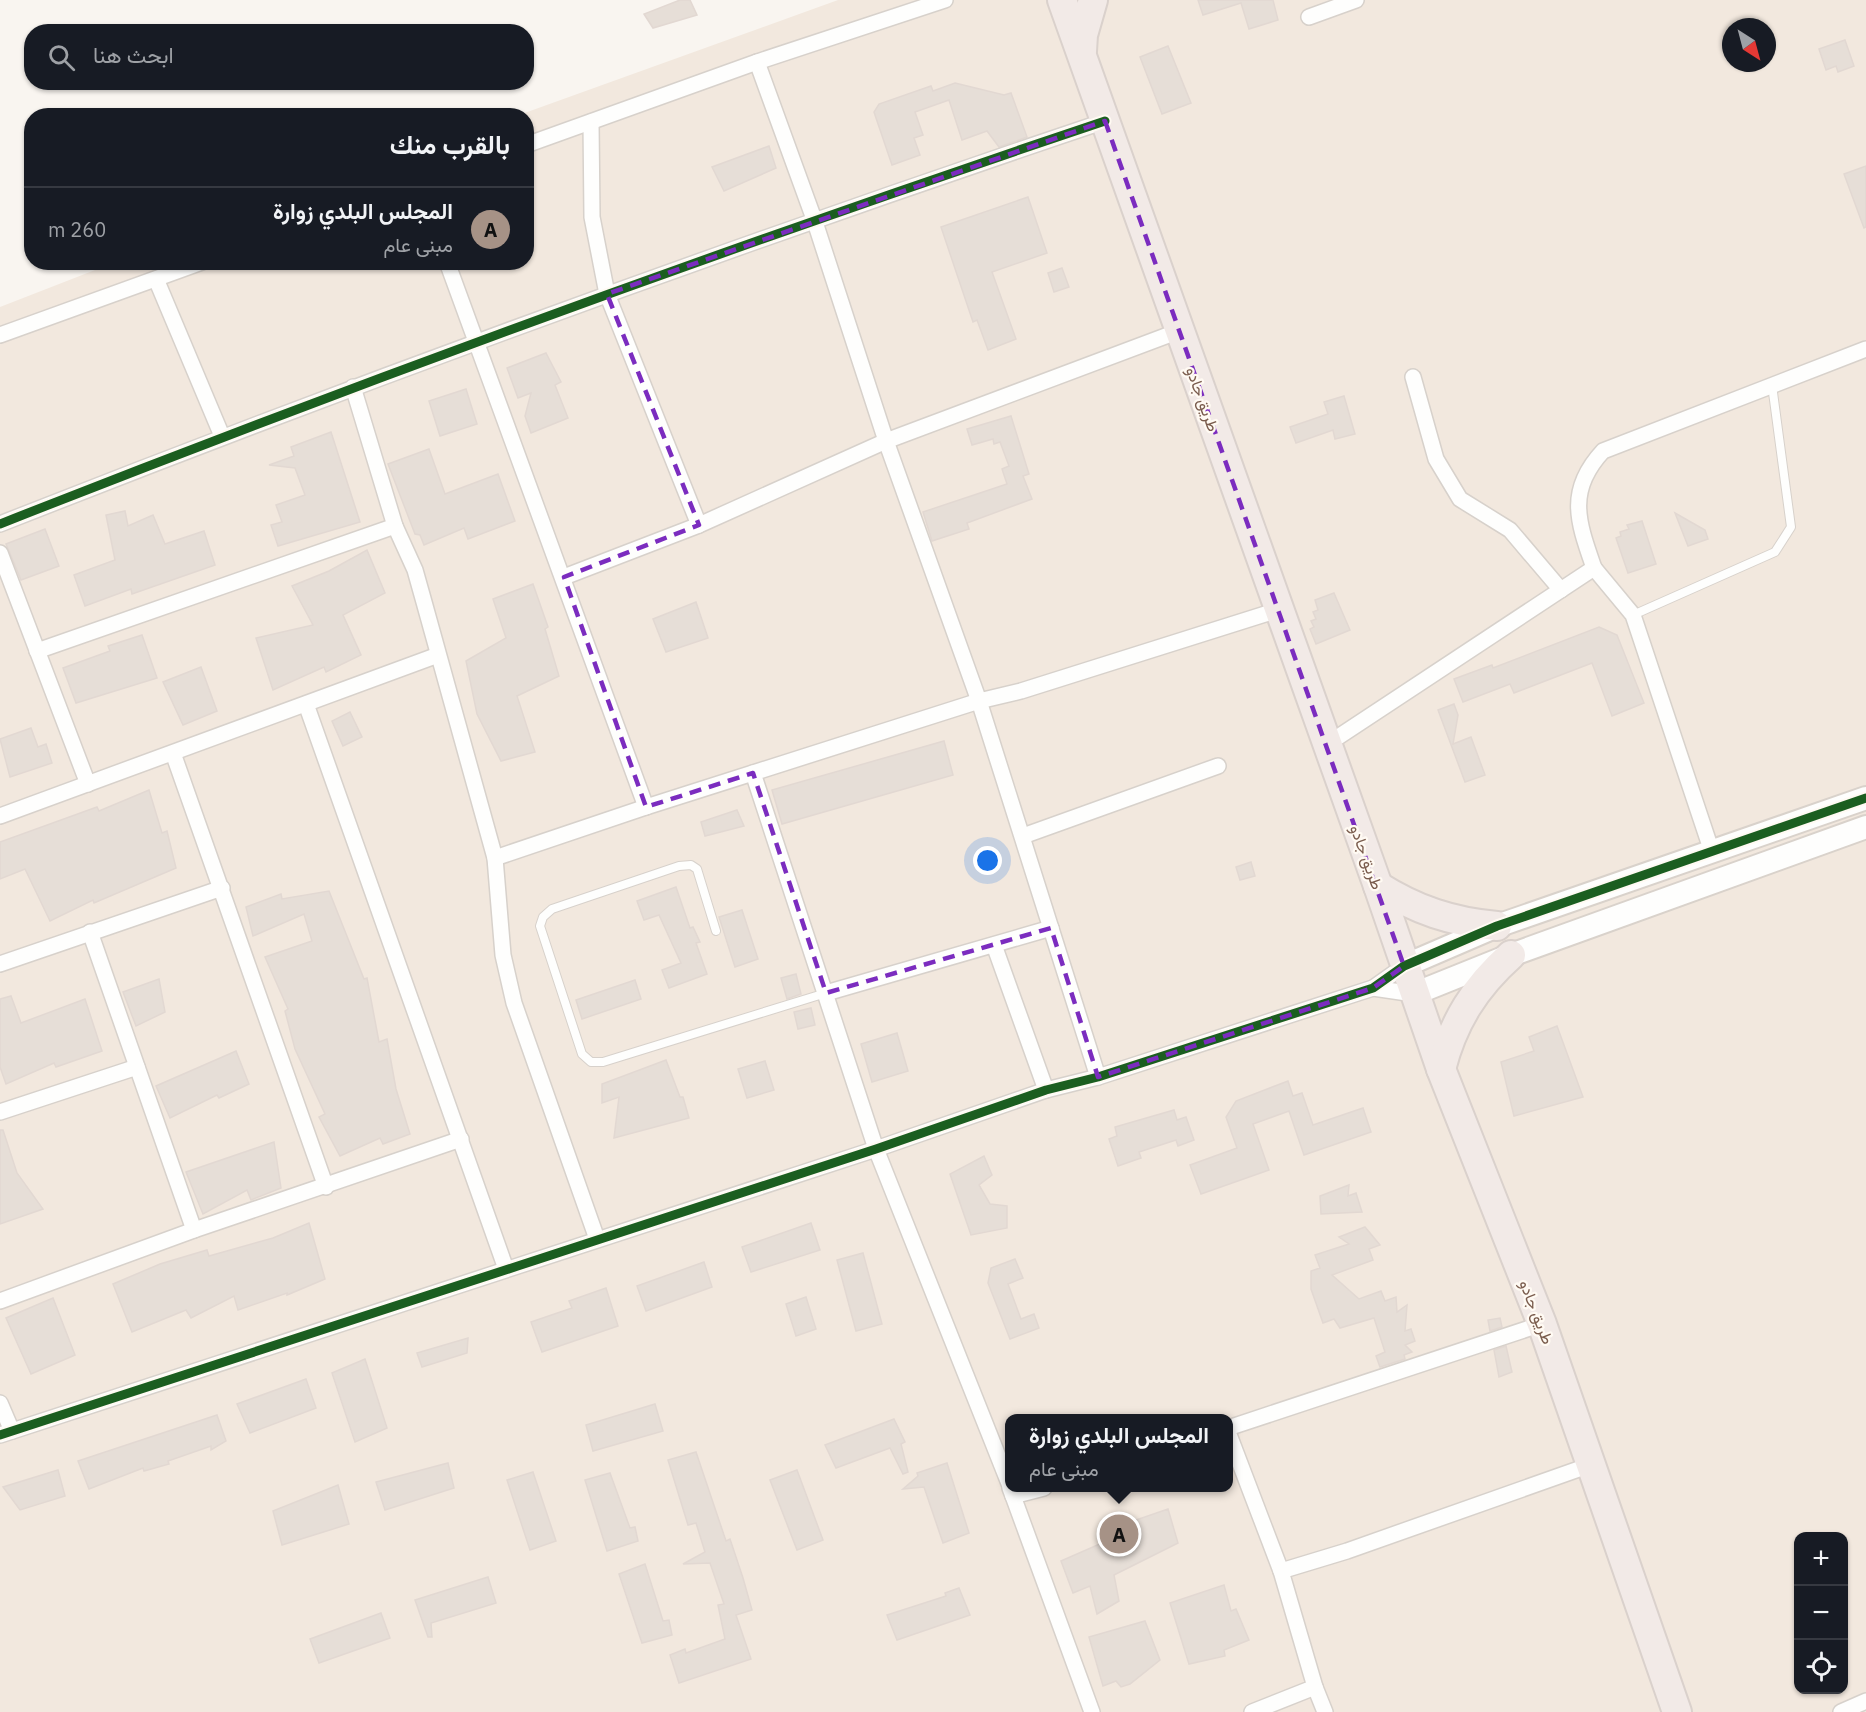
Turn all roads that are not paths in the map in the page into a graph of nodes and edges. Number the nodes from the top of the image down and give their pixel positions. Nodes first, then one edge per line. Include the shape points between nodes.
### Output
1 (945, 0) edge
2 (1062, 0) edge
3 (1093, 0) edge
4 (1356, 0) edge
5 (1309, 17) dead end
6 (1081, 56) junction
7 (757, 62) junction
8 (1105, 121) junction
9 (591, 122) junction
10 (534, 142) edge
11 (814, 219) junction
12 (180, 270) edge
13 (450, 270) edge
14 (156, 279) junction
15 (607, 294) junction
16 (1179, 332) junction
17 (0, 335) edge
18 (476, 342) junction
19 (1866, 349) edge
20 (1413, 377) dead end
21 (1772, 385) junction
22 (352, 387) junction
23 (222, 436) junction
24 (886, 441) junction
25 (0, 524) edge
26 (699, 525) junction
27 (395, 526) junction
28 (0, 553) edge
29 (1594, 568) junction
30 (564, 577) junction
31 (1561, 590) junction
32 (1278, 610) junction
33 (1633, 615) junction
34 (37, 651) junction
35 (438, 655) junction
36 (979, 701) junction
37 (306, 704) junction
38 (1326, 745) junction
39 (173, 753) junction
40 (1218, 766) dead end
41 (753, 773) junction
42 (88, 784) junction
43 (1866, 798) edge
44 (646, 807) junction
45 (0, 816) edge
46 (1866, 827) edge
47 (1023, 836) junction
48 (1712, 852) junction
49 (495, 858) junction
50 (1378, 886) junction
51 (222, 888) junction
52 (1497, 926) junction
53 (1051, 928) junction
54 (716, 931) dead end
55 (90, 932) junction
56 (994, 945) junction
57 (1511, 955) junction
58 (0, 964) edge
59 (1404, 966) junction
60 (1373, 988) junction
61 (826, 993) junction
62 (1414, 994) junction
63 (137, 1067) junction
64 (1441, 1069) junction
65 (1098, 1077) junction
66 (1046, 1090) junction
67 (0, 1112) edge
68 (461, 1139) junction
69 (876, 1149) junction
70 (326, 1187) junction
71 (194, 1230) junction
72 (597, 1239) junction
73 (506, 1269) junction
74 (0, 1301) edge
75 (1542, 1324) junction
76 (0, 1403) edge
77 (1233, 1428) edge
78 (6, 1433) edge
79 (1233, 1443) edge
80 (1593, 1464) junction
81 (1005, 1475) edge
82 (1012, 1492) edge
83 (1281, 1571) junction
84 (1315, 1687) junction
85 (1866, 1701) edge
86 (1092, 1712) edge
87 (1252, 1712) edge
88 (1324, 1712) edge
89 (1677, 1712) edge
90 (1841, 1712) edge

1 - 7 street
2 - 6 highway, طريق جادو
3 - 6 highway
4 - 5 street
6 - 8 highway, طريق جادو
7 - 9 street
7 - 11 street
8 - 11 street
8 - 16 highway, طريق جادو
9 - 10 street
9 - 15 street via 592,217
11 - 15 street
11 - 24 street
12 - 14 street
13 - 18 street
14 - 17 street
14 - 23 street
15 - 18 street
15 - 26 street
16 - 24 street
16 - 32 highway, طريق جادو
18 - 22 street
18 - 30 street
19 - 21 street
20 - 31 street via 1436,459 1460,499 1510,530
21 - 29 street via 1603,451 1588,467 1579,490 1578,521
21 - 33 lane via 1791,527 1775,552
22 - 23 street
22 - 27 street
23 - 25 street
24 - 26 street
24 - 36 street
26 - 30 street
27 - 34 street
27 - 35 street via 415,570
28 - 34 street
29 - 31 street
29 - 33 street
30 - 44 street
31 - 38 street
32 - 36 street
32 - 38 highway, طريق جادو
33 - 48 street
34 - 42 street
35 - 37 street
35 - 49 street
36 - 41 street
36 - 47 street
37 - 39 street
37 - 68 street
38 - 50 highway, طريق جادو
39 - 42 street
39 - 51 street
40 - 47 street
41 - 44 street
41 - 61 street
42 - 45 street
43 - 48 street
44 - 49 street
46 - 57 street
47 - 53 street
48 - 52 street
49 - 72 street via 503,955 514,1003
50 - 52 highway via 1447,919
50 - 59 highway, طريق جادو
51 - 55 street
51 - 70 street
52 - 59 street
53 - 56 street
53 - 65 street
54 - 61 lane via 697,869 691,865 552,909 543,917 540,926 582,1054 591,1062 603,1062
55 - 58 street
55 - 63 street
56 - 61 street
56 - 66 street
57 - 62 street
57 - 64 highway via 1466,1006
59 - 60 street
59 - 62 highway, طريق جادو
60 - 62 street
60 - 65 street
61 - 69 street
62 - 64 highway, طريق جادو
63 - 67 street
63 - 71 street
64 - 75 highway, طريق جادو
65 - 66 street
66 - 69 street
68 - 70 street
68 - 73 street
69 - 72 street
69 - 81 street
70 - 71 street
71 - 74 street
72 - 73 street
73 - 78 street
75 - 77 street
75 - 80 highway, طريق جادو
76 - 78 street
79 - 83 street
80 - 83 street
80 - 89 highway, طريق جادو
82 - 86 street
83 - 84 street
84 - 87 street
84 - 88 street
85 - 90 street

